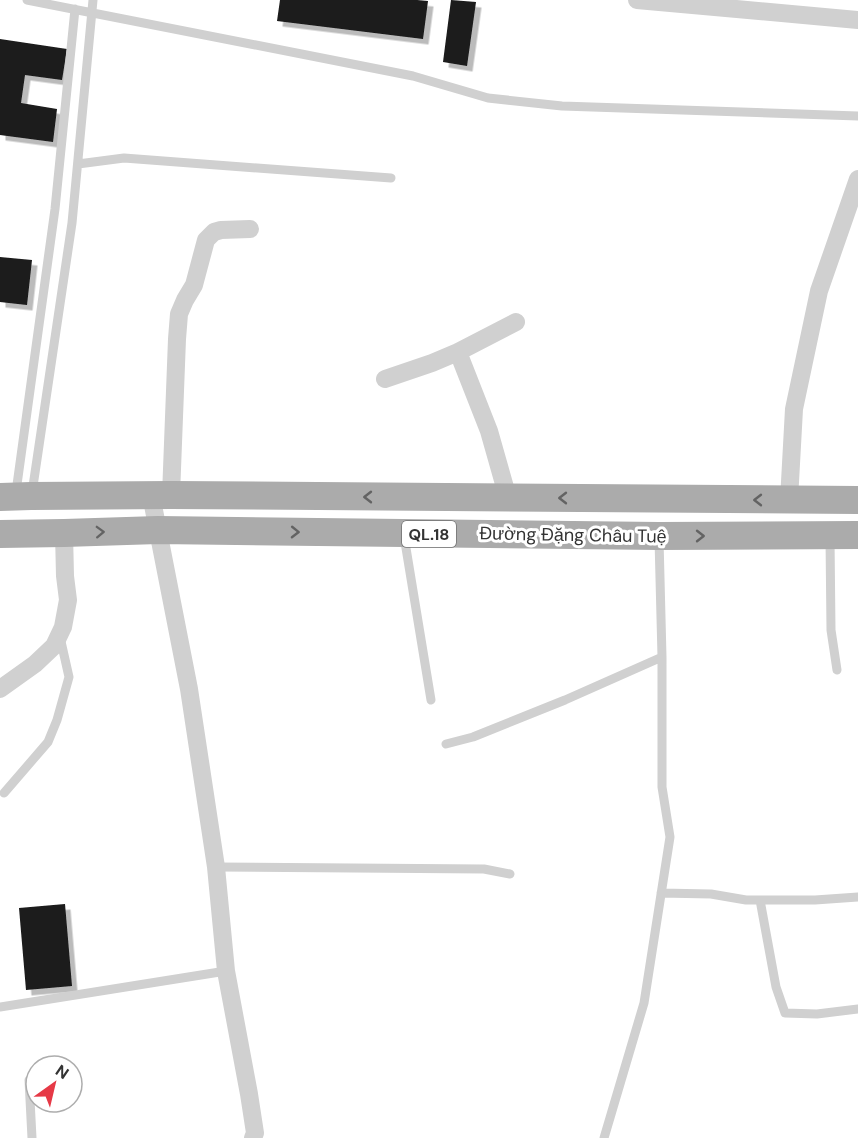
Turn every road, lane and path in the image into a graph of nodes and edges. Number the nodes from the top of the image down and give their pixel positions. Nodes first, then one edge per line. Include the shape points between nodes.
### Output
1 (27, 0) edge
2 (93, 0) edge
3 (637, 0) edge
4 (75, 9) junction
5 (91, 12) junction
6 (858, 20) edge
7 (858, 116) edge
8 (78, 164) junction
9 (391, 178) dead end
10 (858, 179) edge
11 (250, 229) dead end
12 (516, 322) dead end
13 (458, 351) junction
14 (385, 379) dead end
15 (161, 495) junction
16 (16, 496) edge
17 (508, 498) junction
18 (789, 500) junction
19 (858, 500) edge
20 (158, 530) junction
21 (64, 533) junction
22 (404, 533) junction
23 (0, 534) edge
24 (844, 535) edge
25 (659, 536) junction
26 (59, 635) junction
27 (662, 657) junction
28 (837, 670) dead end
29 (0, 689) edge
30 (431, 700) dead end
31 (446, 744) dead end
32 (4, 793) dead end
33 (216, 867) junction
34 (510, 874) dead end
35 (661, 892) junction
36 (858, 897) edge
37 (760, 900) junction
38 (226, 971) junction
39 (0, 1007) edge
40 (858, 1010) edge
41 (31, 1114) edge
42 (32, 1138) edge
43 (253, 1138) edge
44 (604, 1138) edge

1 - 4 lane
2 - 5 lane
3 - 6 street
4 - 5 lane
4 - 16 lane via 55,209
5 - 7 lane via 413,76 488,98 562,106
5 - 8 lane
8 - 9 lane via 124,158
8 - 16 lane via 72,223
10 - 18 street via 819,291 796,398
11 - 15 street via 221,230 208,236 194,285 179,314
12 - 13 street
13 - 14 street
13 - 17 street via 489,432
15 - 16 main road, Đường Đặng Châu Tuệ / QL.18
17 -> 15 main road, Đường Đặng Châu Tuệ / QL.18
15 - 20 street
18 -> 17 main road, Đường Đặng Châu Tuệ / QL.18
18 - 19 main road, Đường Đặng Châu Tuệ / QL.18
21 -> 20 main road, Đường Đặng Châu Tuệ / QL.18
20 -> 22 main road, Đường Đặng Châu Tuệ / QL.18
20 - 33 street via 189,689
21 - 23 main road, Đường Đặng Châu Tuệ / QL.18
21 - 26 street via 68,600
22 - 25 main road, Đường Đặng Châu Tuệ / QL.18
22 - 30 lane
25 -> 24 main road, Đường Đặng Châu Tuệ / QL.18
24 - 28 lane via 831,630
25 - 27 lane
26 - 29 street via 54,646 35,664
26 - 32 lane via 69,677 57,720 48,742
27 - 31 lane via 565,700
27 - 35 lane via 662,787 670,837
33 - 34 lane via 484,869
33 - 38 street
35 - 37 lane
35 - 44 lane via 644,1003
36 - 37 lane
37 - 40 lane via 776,987 785,1013
38 - 39 lane
38 - 43 street via 249,1094
41 - 42 lane

